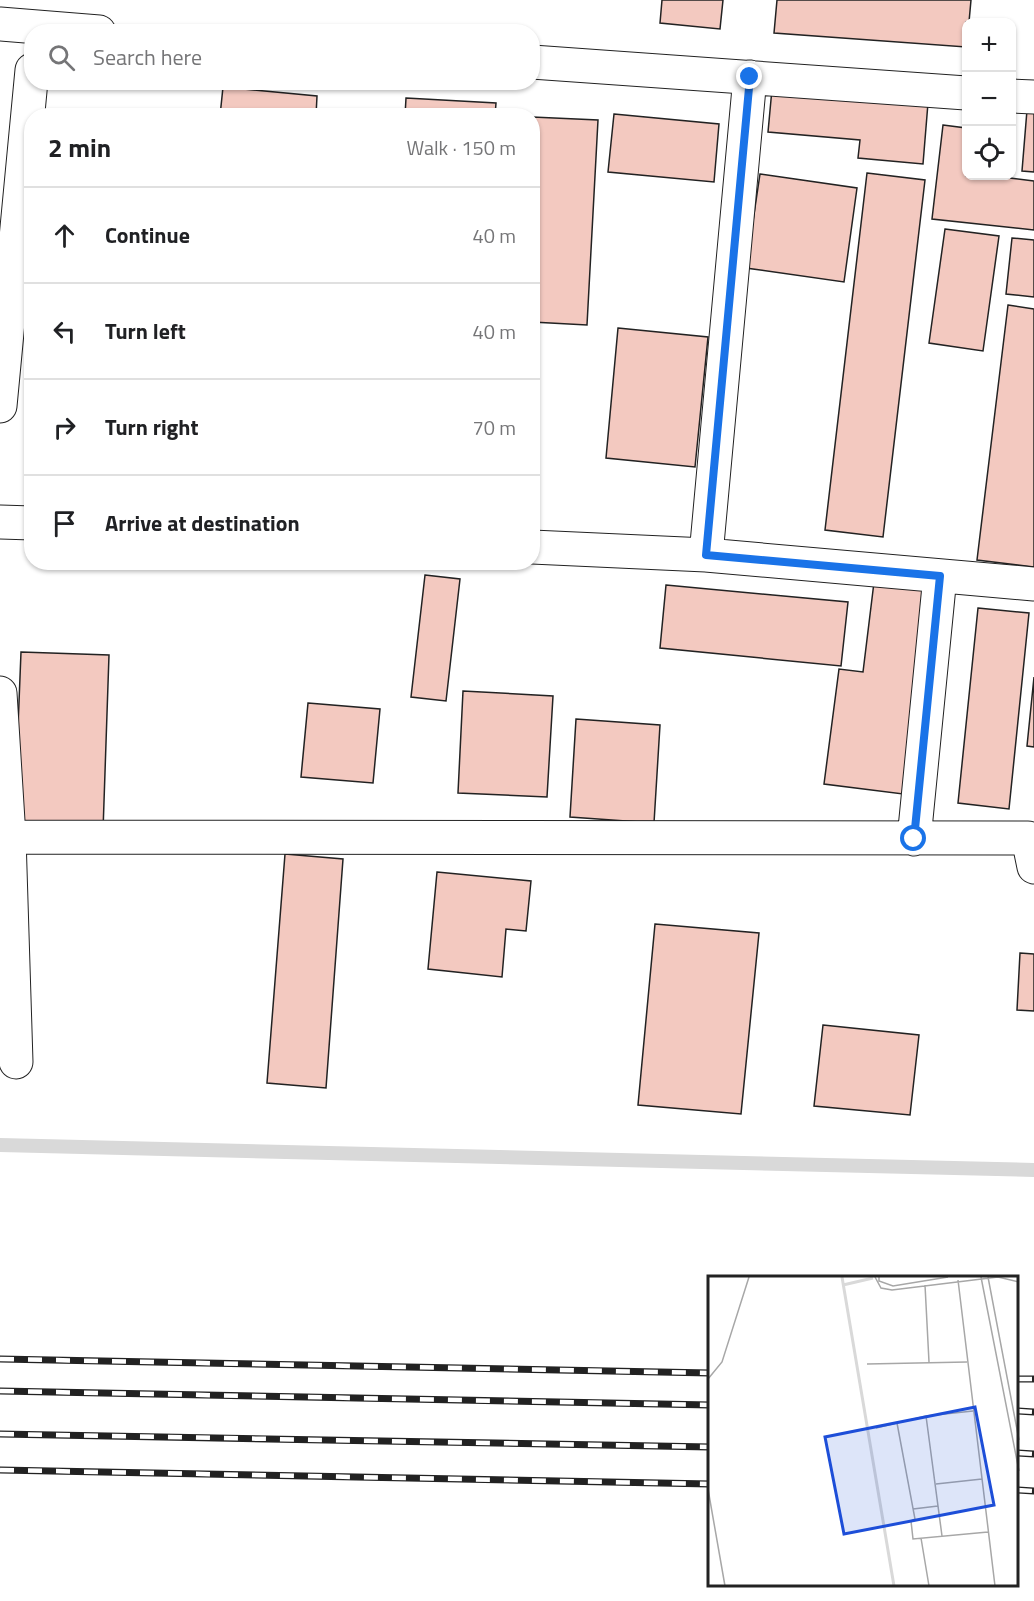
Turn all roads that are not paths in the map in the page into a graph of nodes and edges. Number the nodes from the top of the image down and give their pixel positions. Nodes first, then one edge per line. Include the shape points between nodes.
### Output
1 (0, 24) edge
2 (24, 27) edge
3 (540, 63) edge
4 (750, 77) junction
5 (30, 90) edge
6 (962, 93) edge
7 (1016, 96) edge
8 (1034, 97) edge
9 (28, 108) edge
10 (24, 154) edge
11 (0, 406) edge
12 (0, 522) edge
13 (24, 524) edge
14 (540, 547) edge
15 (706, 555) junction
16 (940, 576) junction
17 (1034, 584) edge
18 (0, 693) edge
19 (9, 837) junction
20 (914, 839) junction
21 (1034, 867) edge
22 (16, 1062) dead end

1 - 2 street
3 - 4 street
4 - 6 street
4 - 15 street
5 - 9 street
7 - 8 street
10 - 11 street
12 - 13 street
14 - 15 street
15 - 16 street
16 - 17 street
16 - 20 street
18 - 19 street
19 - 20 street
19 - 22 street
20 - 21 street via 1028,838

